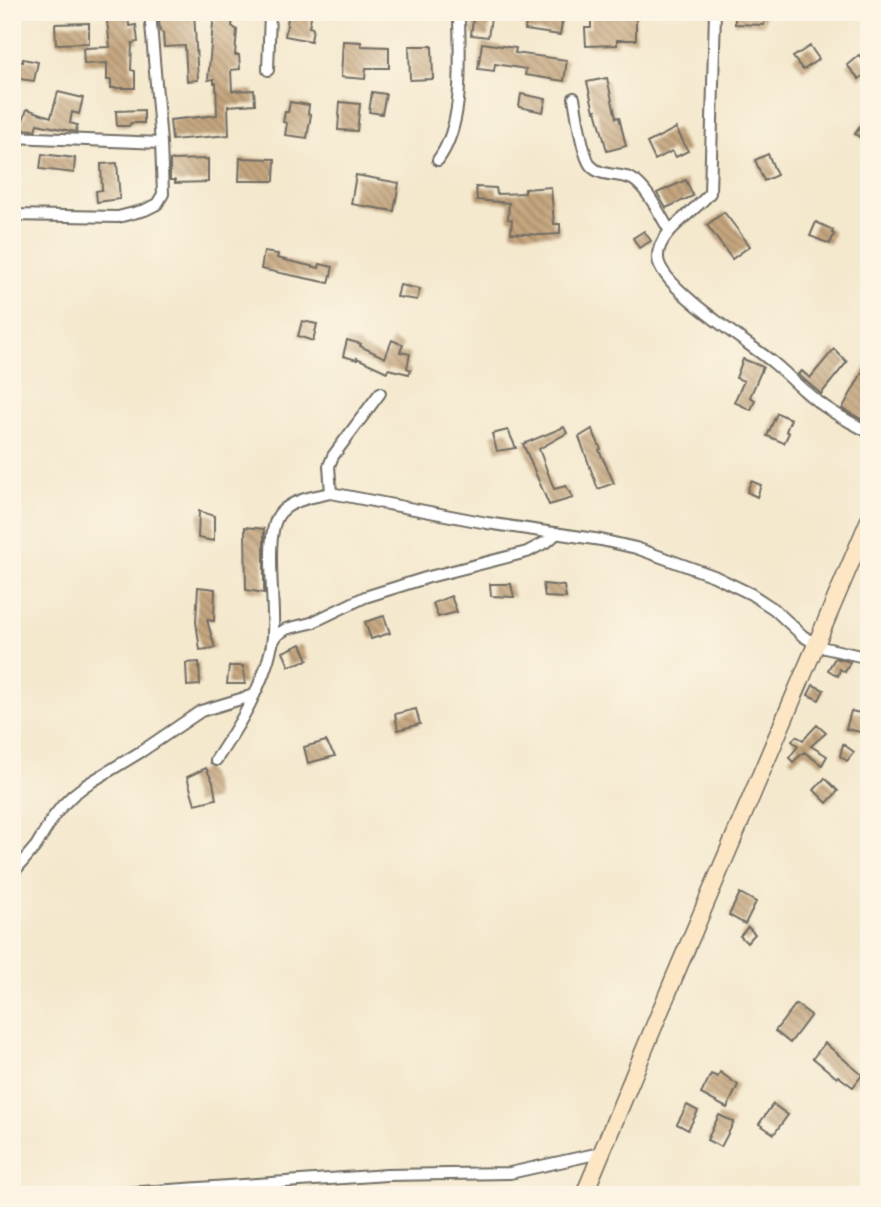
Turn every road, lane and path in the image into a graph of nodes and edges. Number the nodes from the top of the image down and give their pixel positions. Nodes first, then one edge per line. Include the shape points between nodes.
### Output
1 (150, 12) edge
2 (270, 12) edge
3 (459, 12) edge
4 (715, 12) edge
5 (268, 70) dead end
6 (574, 98) dead end
7 (12, 137) edge
8 (161, 143) junction
9 (438, 160) dead end
10 (12, 215) edge
11 (670, 231) junction
12 (380, 393) dead end
13 (869, 432) edge
14 (331, 493) junction
15 (869, 520) edge
16 (557, 533) junction
17 (272, 643) junction
18 (816, 644) junction
19 (869, 658) edge
20 (254, 695) junction
21 (216, 761) dead end
22 (12, 874) edge
23 (600, 1153) junction
24 (98, 1195) edge
25 (584, 1195) edge

1 - 8 street
2 - 5 street
3 - 9 street via 459,99
4 - 11 street via 710,193
6 - 11 street via 586,158 592,167 634,181
7 - 8 street
8 - 10 street via 163,194 145,210 118,217
11 - 13 street via 659,247 658,260 683,294 824,406
12 - 14 street via 333,456
14 - 16 street
14 - 17 street via 289,506 275,523
15 - 18 street
16 - 17 street via 527,552 365,597 311,623 286,629
16 - 18 street via 636,548 714,576 774,609
17 - 20 street
18 - 19 street
18 - 23 street
20 - 21 street
20 - 22 street via 201,711 86,785 62,806
23 - 24 street via 510,1173 387,1175
23 - 25 street

